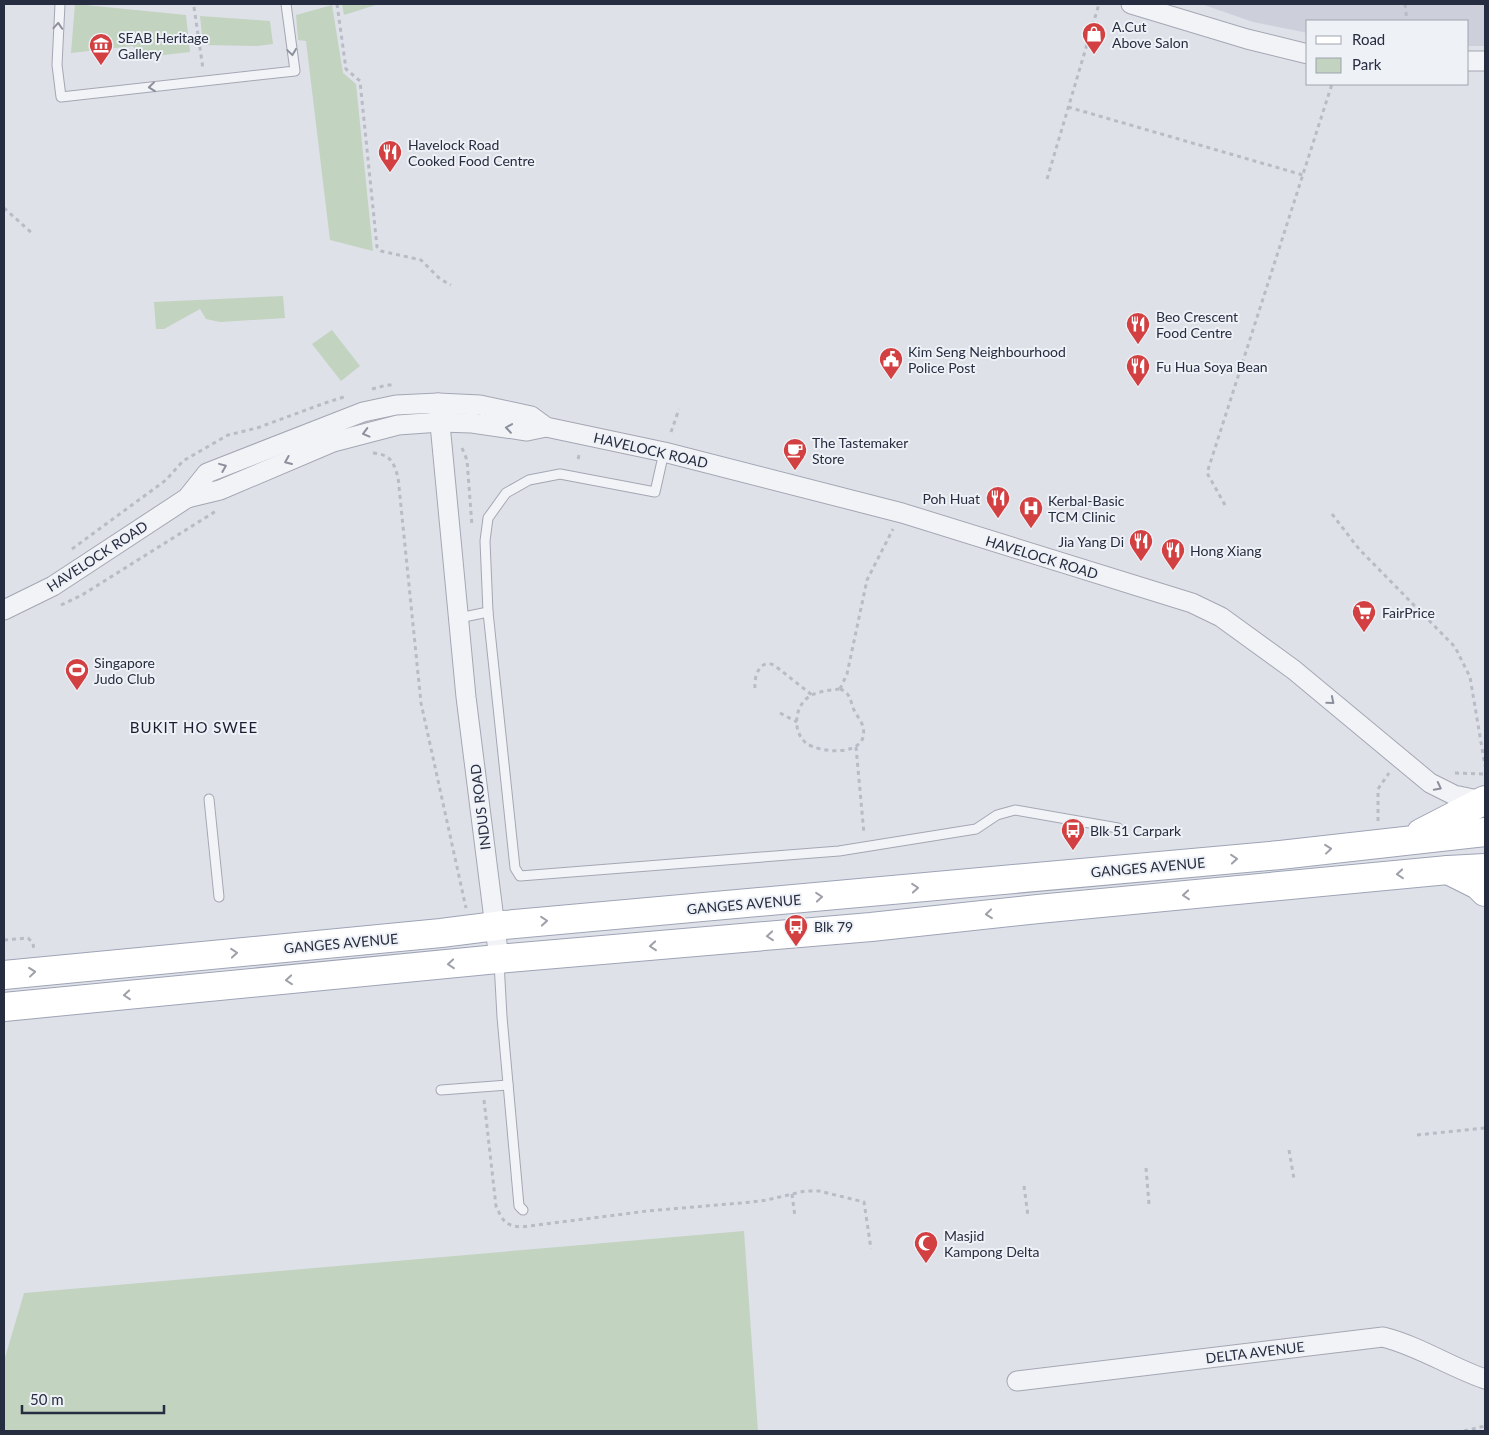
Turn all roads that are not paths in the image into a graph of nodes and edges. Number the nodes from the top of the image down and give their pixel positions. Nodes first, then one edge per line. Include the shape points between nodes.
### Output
1 (60, 4) edge
2 (286, 4) edge
3 (1131, 4) edge
4 (1306, 54) edge
5 (1469, 61) edge
6 (1485, 61) edge
7 (438, 403) junction
8 (440, 422) junction
9 (546, 427) junction
10 (664, 452) junction
11 (187, 498) junction
12 (4, 610) edge
13 (488, 612) junction
14 (459, 618) junction
15 (209, 799) dead end
16 (1484, 801) edge
17 (1118, 828) dead end
18 (1485, 832) edge
19 (1406, 841) junction
20 (1485, 868) edge
21 (1448, 870) junction
22 (1485, 892) edge
23 (219, 897) dead end
24 (495, 926) junction
25 (499, 959) junction
26 (4, 975) edge
27 (4, 1007) edge
28 (508, 1085) junction
29 (441, 1090) dead end
30 (523, 1210) dead end
31 (1485, 1379) edge
32 (1017, 1382) dead end

2 -> 1 lane via 295,71 61,97 57,65
3 - 4 street
5 - 6 street
7 - 8 street, INDUS ROAD
7 - 9 street, HAVELOCK ROAD via 480,405 531,416
11 -> 7 street, HAVELOCK ROAD via 207,473 363,412 396,405
9 -> 8 street, HAVELOCK ROAD via 527,431
8 -> 11 street, HAVELOCK ROAD via 398,425 333,442 220,490
8 - 14 street, INDUS ROAD
9 - 10 street, HAVELOCK ROAD
10 - 13 lane via 655,492 560,474 529,480 506,493 488,518 485,541
10 -> 16 street, HAVELOCK ROAD via 902,513 1192,603 1221,617 1294,670 1430,783 1454,796
11 - 12 street, HAVELOCK ROAD via 53,586
13 - 14 lane
13 - 17 lane via 515,868 520,876 839,852 976,829 997,815 1014,810
14 - 24 street, INDUS ROAD
15 - 23 lane
16 - 19 main road
18 - 19 main road, GANGES AVENUE
24 -> 19 main road, GANGES AVENUE
20 - 21 main road
21 - 22 main road
21 -> 25 main road via 871,927
24 - 25 street, INDUS ROAD
26 -> 24 main road, GANGES AVENUE
25 -> 27 main road
25 - 28 lane, INDUS ROAD
28 - 29 lane
28 - 30 lane, INDUS ROAD via 519,1206
31 - 32 street, DELTA AVENUE via 1397,1340 1383,1337

